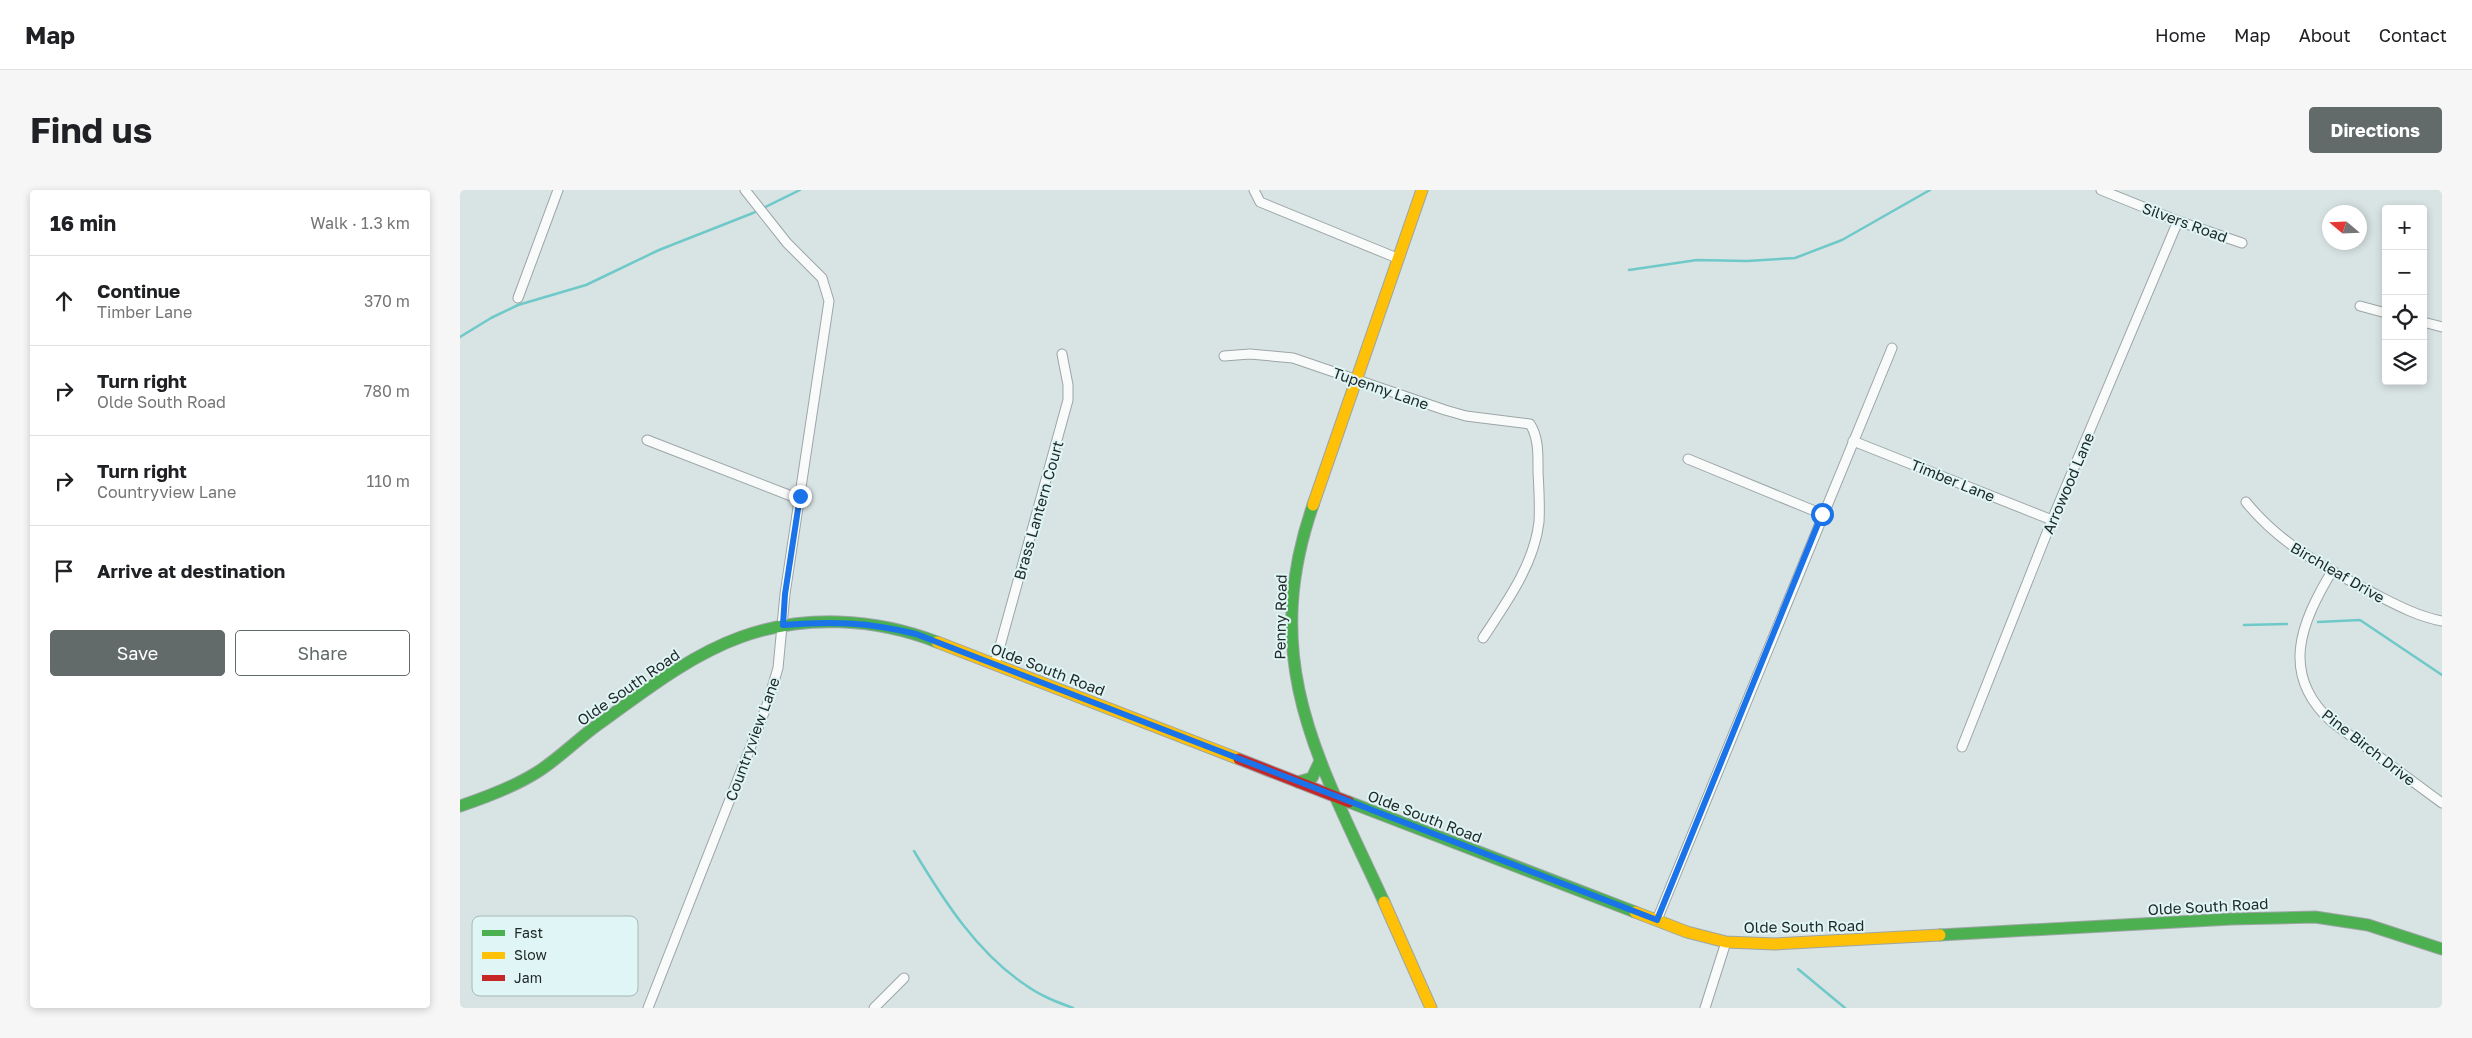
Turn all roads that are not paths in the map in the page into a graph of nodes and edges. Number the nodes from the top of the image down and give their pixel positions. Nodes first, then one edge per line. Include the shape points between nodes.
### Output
1 (558, 190) edge
2 (745, 190) edge
3 (1254, 190) edge
4 (1422, 190) edge
5 (2101, 190) edge
6 (2178, 221) junction
7 (2242, 243) dead end
8 (1397, 258) junction
9 (518, 298) dead end
10 (2360, 306) dead end
11 (2382, 312) edge
12 (2427, 323) edge
13 (2442, 327) edge
14 (1892, 348) dead end
15 (1062, 354) dead end
16 (1224, 356) dead end
17 (1355, 380) junction
18 (647, 440) dead end
19 (1853, 441) junction
20 (1688, 459) dead end
21 (799, 500) junction
22 (2246, 502) dead end
23 (1822, 514) junction
24 (2052, 520) junction
25 (2332, 571) junction
26 (2442, 621) edge
27 (783, 625) junction
28 (1482, 638) dead end
29 (995, 664) junction
30 (1962, 747) dead end
31 (1320, 761) junction
32 (1298, 782) junction
33 (1336, 798) junction
34 (2442, 803) edge
35 (460, 806) edge
36 (1373, 812) junction
37 (1350, 830) junction
38 (1657, 920) junction
39 (1726, 942) junction
40 (2442, 949) edge
41 (904, 978) dead end
42 (648, 1008) edge
43 (874, 1008) edge
44 (1430, 1008) edge
45 (1705, 1008) edge

1 - 9 street
2 - 21 street, Countryview Lane via 787,243 822,278 829,301
3 - 8 street via 1260,202
4 - 8 street, Penny Road
5 - 6 street, Silvers Road
6 - 7 street, Silvers Road
6 - 24 street, Arrowood Lane
8 - 17 street, Penny Road
10 - 11 street
12 - 13 street
14 - 19 street
15 - 29 street, Brass Lantern Court via 1068,400
16 - 17 street, Tupenny Lane via 1280,355
17 - 28 street, Tupenny Lane via 1466,416 1530,424 1535,432 1539,504 1535,540 1520,578
17 - 31 street, Penny Road via 1301,540 1293,589 1292,647 1298,693
18 - 21 street
19 - 23 street
19 - 24 street, Timber Lane
20 - 23 street
21 - 27 street, Countryview Lane
22 - 25 street, Birchleaf Drive via 2279,537
23 - 38 street
24 - 30 street, Arrowood Lane
25 - 26 street, Birchleaf Drive via 2409,611
25 - 34 street, Pine Birch Drive via 2302,630 2300,663 2309,693 2332,722
27 - 29 street, Olde South Road via 825,621 884,626 916,634
27 - 35 street, Olde South Road via 740,638 684,665 539,770 491,795
27 - 42 street, Countryview Lane via 778,668 767,705
29 - 32 street, Olde South Road
31 - 32 street via 1312,778
31 - 33 street, Penny Road
32 - 33 street, Olde South Road
33 - 36 street, Olde South Road
33 - 37 street, Penny Road
36 - 37 street via 1362,815
36 - 38 street, Olde South Road
37 - 44 street, Penny Road
38 - 39 street, Olde South Road via 1686,932
39 - 40 street, Olde South Road via 1775,944 2301,917 2342,920 2384,929
39 - 45 street
41 - 43 street

